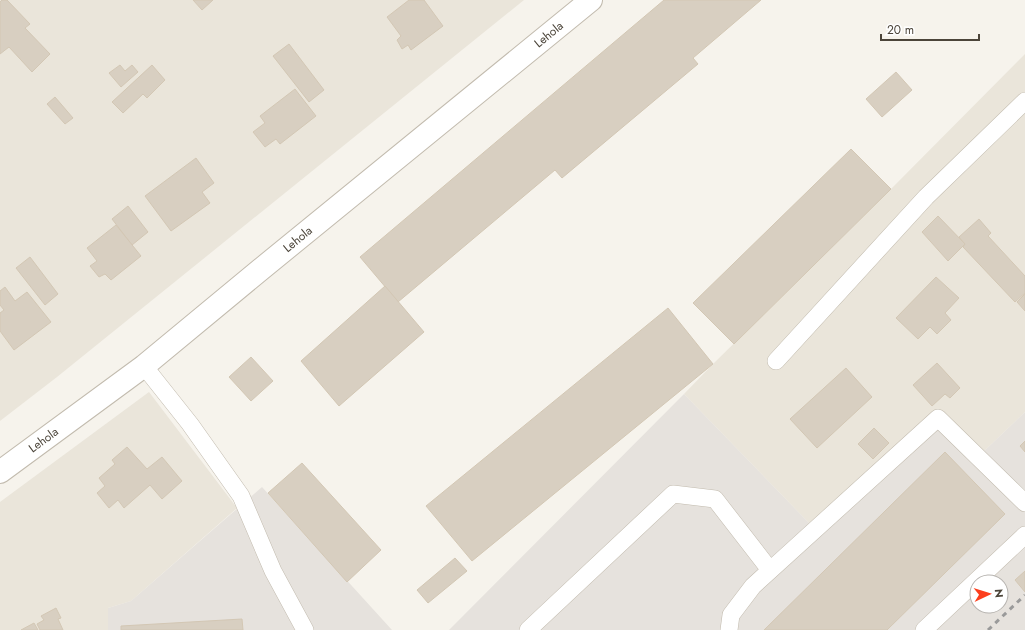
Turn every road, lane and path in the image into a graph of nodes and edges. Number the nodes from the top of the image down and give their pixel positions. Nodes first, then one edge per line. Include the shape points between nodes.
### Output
1 (592, 0) edge
2 (1025, 101) edge
3 (776, 361) dead end
4 (144, 366) junction
5 (0, 472) edge
6 (1025, 503) edge
7 (1025, 535) edge
8 (770, 570) junction
9 (305, 630) edge
10 (528, 630) edge
11 (729, 630) edge
12 (924, 630) edge

1 - 4 street, Lehola
2 - 3 lane via 926,197
4 - 5 street, Lehola
4 - 9 lane via 190,424 241,496 273,571
6 - 8 lane via 938,418
7 - 12 lane
8 - 10 lane via 715,499 673,494
8 - 11 lane via 753,586 731,615

